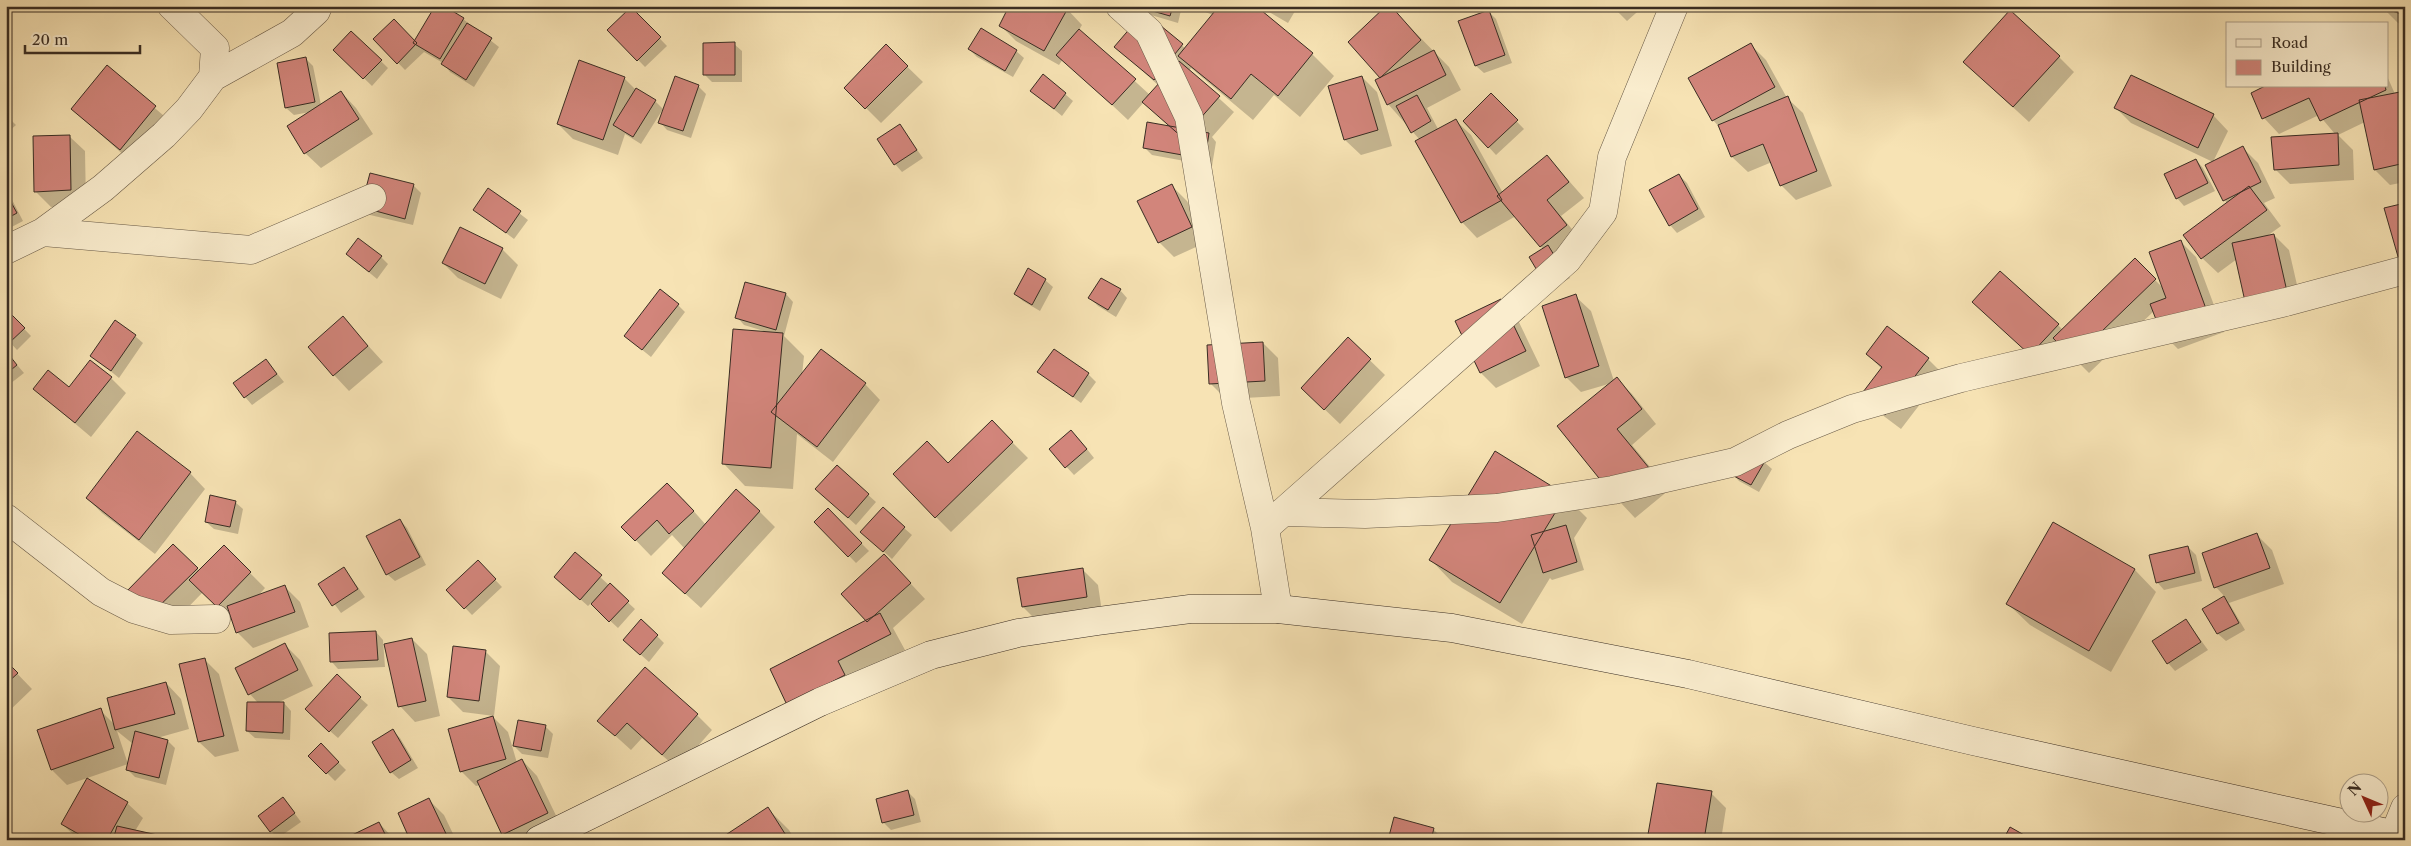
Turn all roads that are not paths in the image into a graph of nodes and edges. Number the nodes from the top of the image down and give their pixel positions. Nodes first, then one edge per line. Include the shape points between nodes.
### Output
1 (172, 6) edge
2 (318, 6) edge
3 (1120, 6) edge
4 (1674, 6) edge
5 (213, 77) junction
6 (372, 198) dead end
7 (43, 232) junction
8 (6, 250) edge
9 (2405, 270) edge
10 (6, 518) edge
11 (1274, 520) junction
12 (1278, 609) junction
13 (216, 619) dead end
14 (2405, 808) edge
15 (2399, 836) edge
16 (539, 840) edge

1 - 5 street via 215,48
2 - 5 street via 292,33
3 - 11 street via 1148,32 1190,116 1236,403
4 - 11 street via 1612,156 1603,212 1567,260
5 - 7 street via 164,135 103,188
6 - 7 street via 251,250
7 - 8 street
9 - 11 street via 2286,302 1961,378 1852,409 1788,435 1735,462 1613,490 1497,508
10 - 13 street via 101,592 134,609 171,620
11 - 12 street
12 - 15 street via 1452,628 1688,674
12 - 16 street via 1190,609 1018,633 931,655 820,702
14 - 15 street

